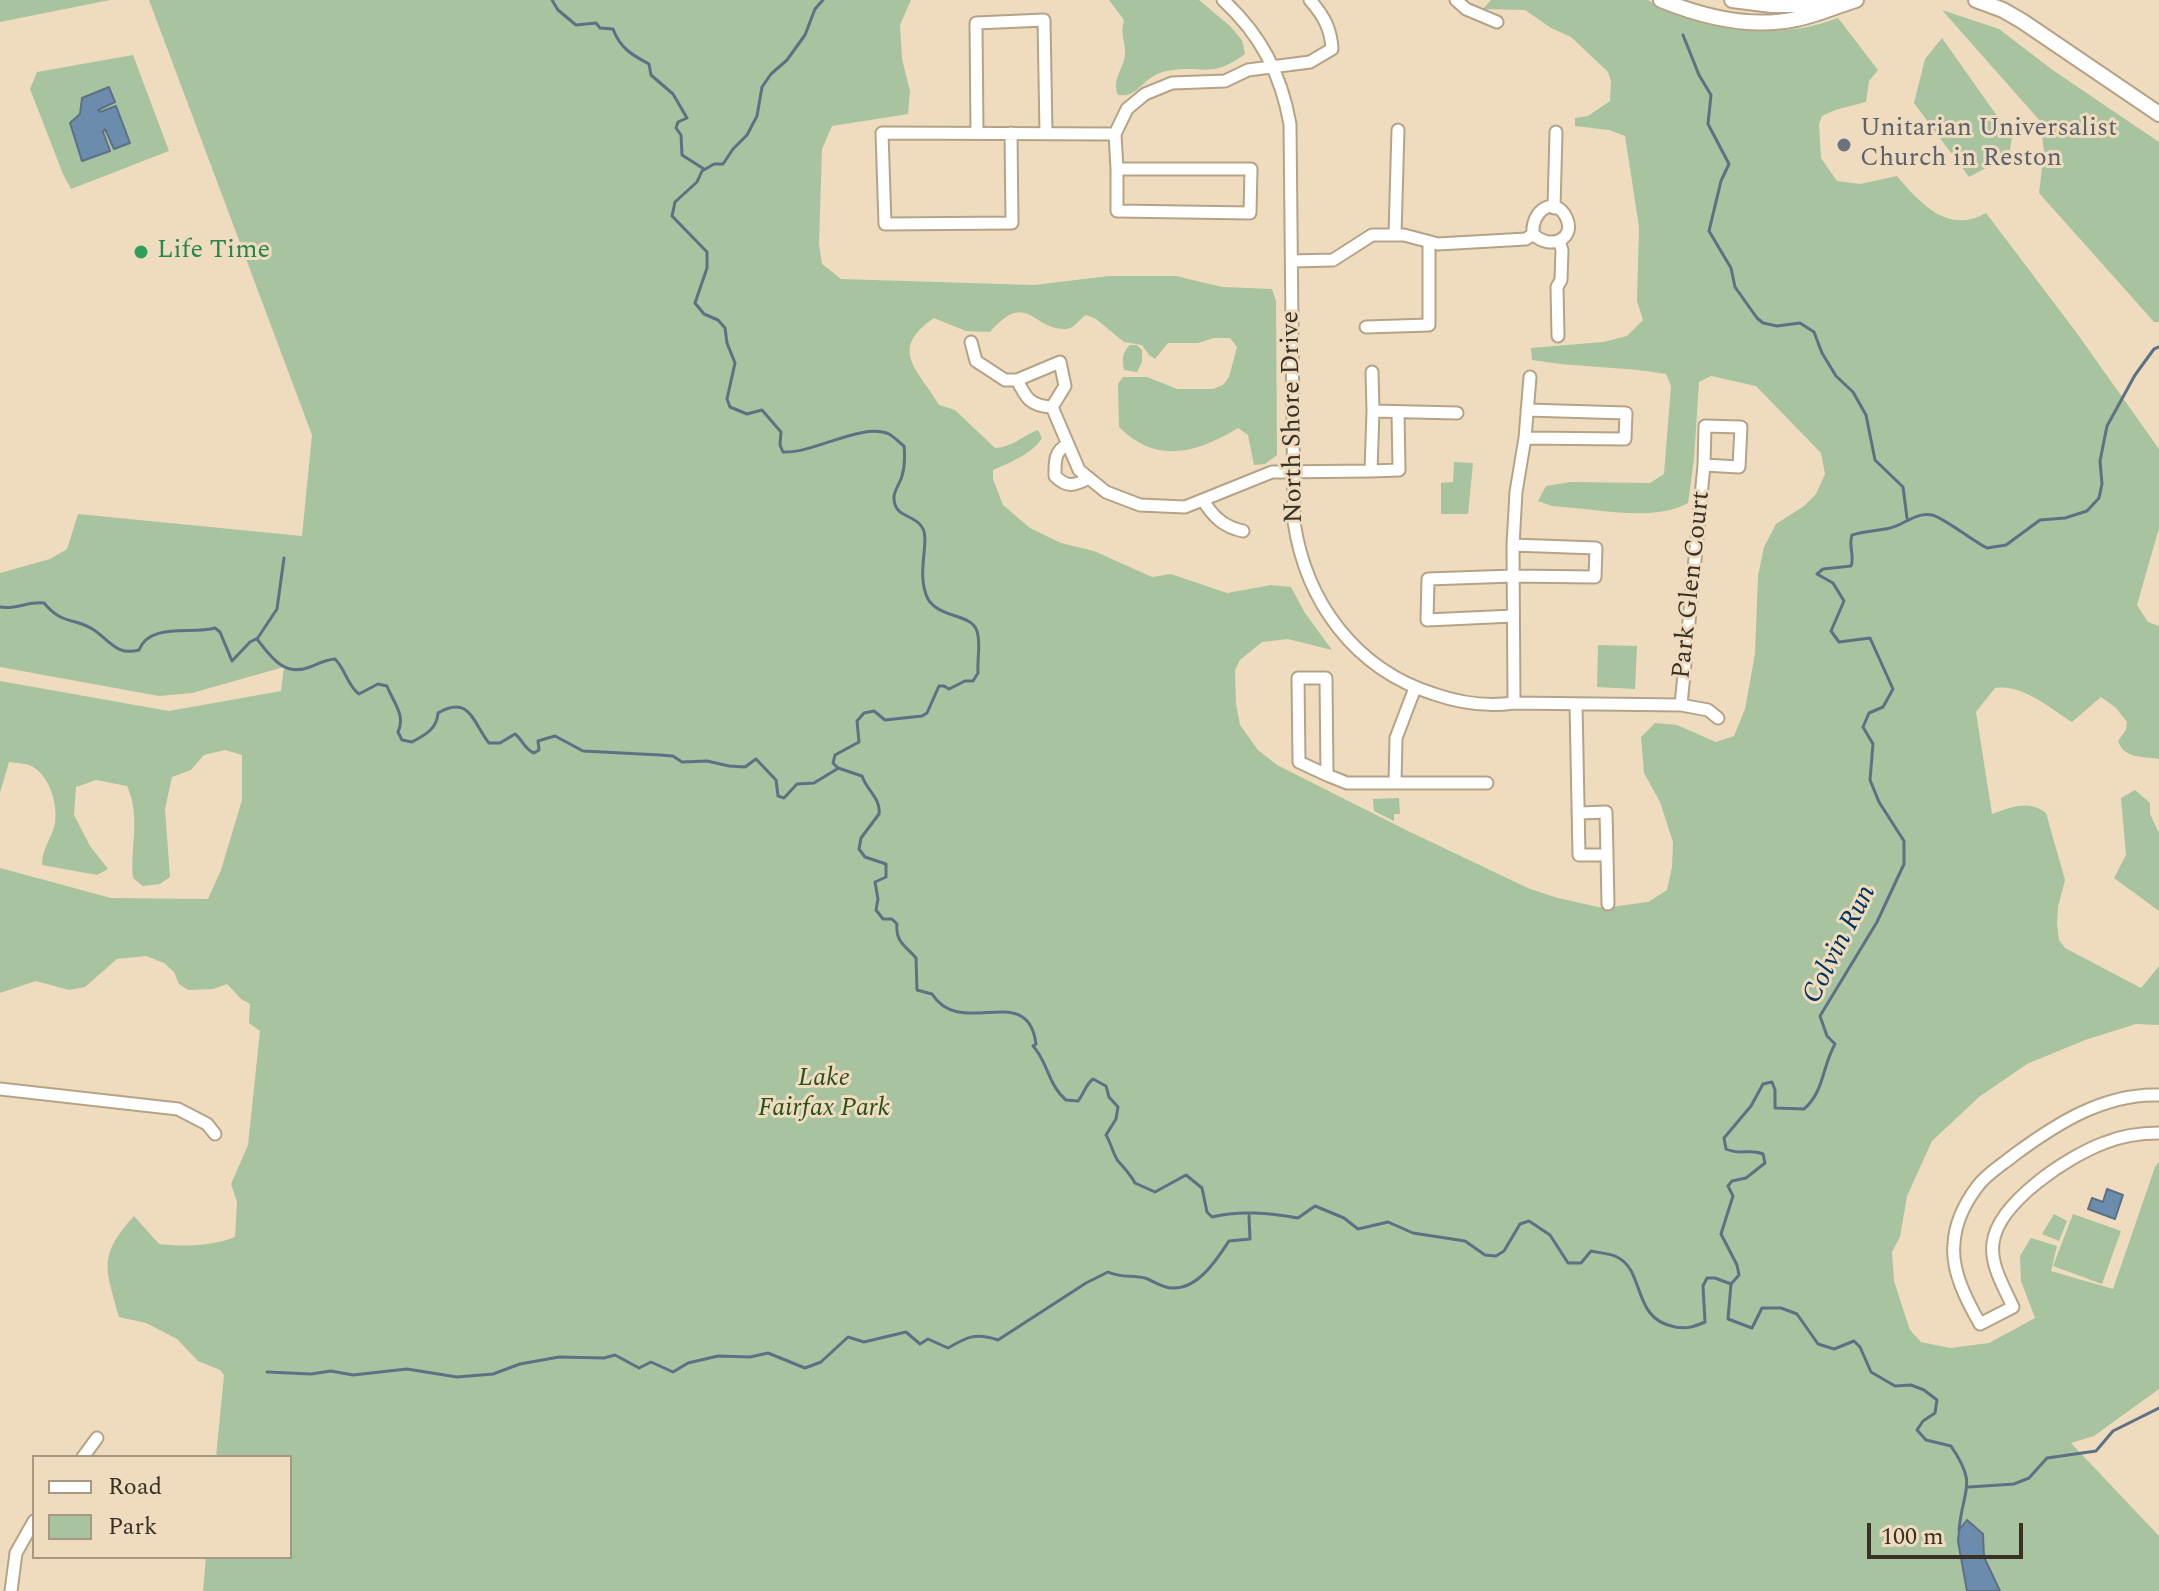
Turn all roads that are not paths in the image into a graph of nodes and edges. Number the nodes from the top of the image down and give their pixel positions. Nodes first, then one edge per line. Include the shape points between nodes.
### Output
1 (1223, 0) edge
2 (1310, 0) edge
3 (1456, 0) edge
4 (1661, 0) edge
5 (1732, 0) edge
6 (1976, 0) edge
7 (1848, 2) edge
8 (1497, 22) dead end
9 (1274, 66) junction
10 (2159, 114) edge
11 (1398, 130) dead end
12 (1556, 132) dead end
13 (977, 133) junction
14 (1011, 133) junction
15 (1046, 133) junction
16 (1115, 134) junction
17 (1117, 169) junction
18 (1554, 208) junction
19 (1395, 234) junction
20 (1533, 234) junction
21 (1559, 241) junction
22 (1429, 243) junction
23 (1292, 261) junction
24 (1366, 327) dead end
25 (1558, 336) dead end
26 (971, 342) dead end
27 (1372, 372) dead end
28 (1530, 377) dead end
29 (1017, 380) junction
30 (1052, 407) junction
31 (1527, 410) junction
32 (1373, 411) junction
33 (1398, 412) junction
34 (1457, 413) dead end
35 (1525, 438) junction
36 (1067, 445) junction
37 (1704, 465) junction
38 (1371, 471) junction
39 (1293, 474) junction
40 (1089, 478) junction
41 (1203, 500) junction
42 (1243, 531) dead end
43 (1513, 545) junction
44 (1513, 576) junction
45 (1513, 616) junction
46 (1415, 688) junction
47 (1514, 703) junction
48 (1576, 704) junction
49 (1681, 705) junction
50 (1718, 718) dead end
51 (1327, 775) junction
52 (1395, 783) junction
53 (1487, 783) dead end
54 (1580, 813) junction
55 (1607, 855) junction
56 (1608, 904) dead end
57 (0, 1089) edge
58 (2159, 1095) edge
59 (2159, 1133) edge
60 (215, 1134) dead end
61 (97, 1438) dead end
62 (84, 1455) edge
63 (32, 1525) edge
64 (11, 1591) edge

1 - 9 street, North Shore Drive via 1254,33
2 - 9 street via 1325,19 1332,49 1310,62
3 - 8 street
4 - 7 main road via 1713,17 1750,22 1793,20
5 - 7 main road via 1772,5
6 - 10 main road via 2022,21
9 - 16 street via 1225,81 1172,83 1145,94 1127,109
9 - 23 street, North Shore Drive via 1290,124
11 - 19 street
12 - 18 street
13 - 14 street
13 - 14 street via 882,133 885,224 1012,223
13 - 15 street via 976,23 1044,20
14 - 15 street
15 - 16 street
16 - 17 street
17 - 17 street via 1251,169 1250,213 1117,211
18 - 20 street via 1536,214
18 - 21 street via 1568,220
19 - 22 street
19 - 23 street via 1372,235 1333,260
20 - 21 street via 1547,243
20 - 22 street via 1526,239
21 - 25 street
22 - 24 street via 1429,325
23 - 39 street, North Shore Drive
26 - 29 street via 976,361 1005,380
27 - 32 street
28 - 31 street
29 - 30 street via 1027,400
29 - 30 street via 1060,362 1065,386
30 - 36 street
31 - 35 street
31 - 35 street via 1626,413 1625,439
32 - 33 street
32 - 38 street
33 - 34 street
33 - 38 street via 1399,470
35 - 43 street
36 - 40 street
36 - 40 street via 1055,459 1055,476 1064,485 1075,486
37 - 37 street, Park Glen Court via 1705,426 1741,427 1739,467
37 - 49 street, Park Glen Court
38 - 39 street
39 - 41 street via 1272,472
39 - 46 street, North Shore Drive via 1297,543 1321,604 1365,657
40 - 41 street via 1106,492 1140,505 1185,507
41 - 42 street via 1220,521
43 - 44 street
43 - 44 street via 1596,548 1595,577
44 - 45 street
44 - 45 street via 1428,579 1427,620
45 - 47 street
46 - 47 street, North Shore Drive via 1470,703
46 - 52 street via 1396,738
47 - 48 street, North Shore Drive
48 - 49 street, North Shore Drive
48 - 54 street
49 - 50 street, North Shore Drive via 1708,710
51 - 51 street via 1326,678 1298,678 1299,762
51 - 52 street via 1347,783
52 - 53 street
54 - 55 street via 1606,812
54 - 55 street via 1579,855
55 - 56 street
57 - 60 street via 178,1109
58 - 59 street via 2096,1106 2063,1120 1978,1185 1962,1211 1953,1255 1980,1324 2013,1307 1994,1264 1993,1243 2017,1200 2077,1155 2127,1136
61 - 62 street
63 - 64 street via 16,1553

